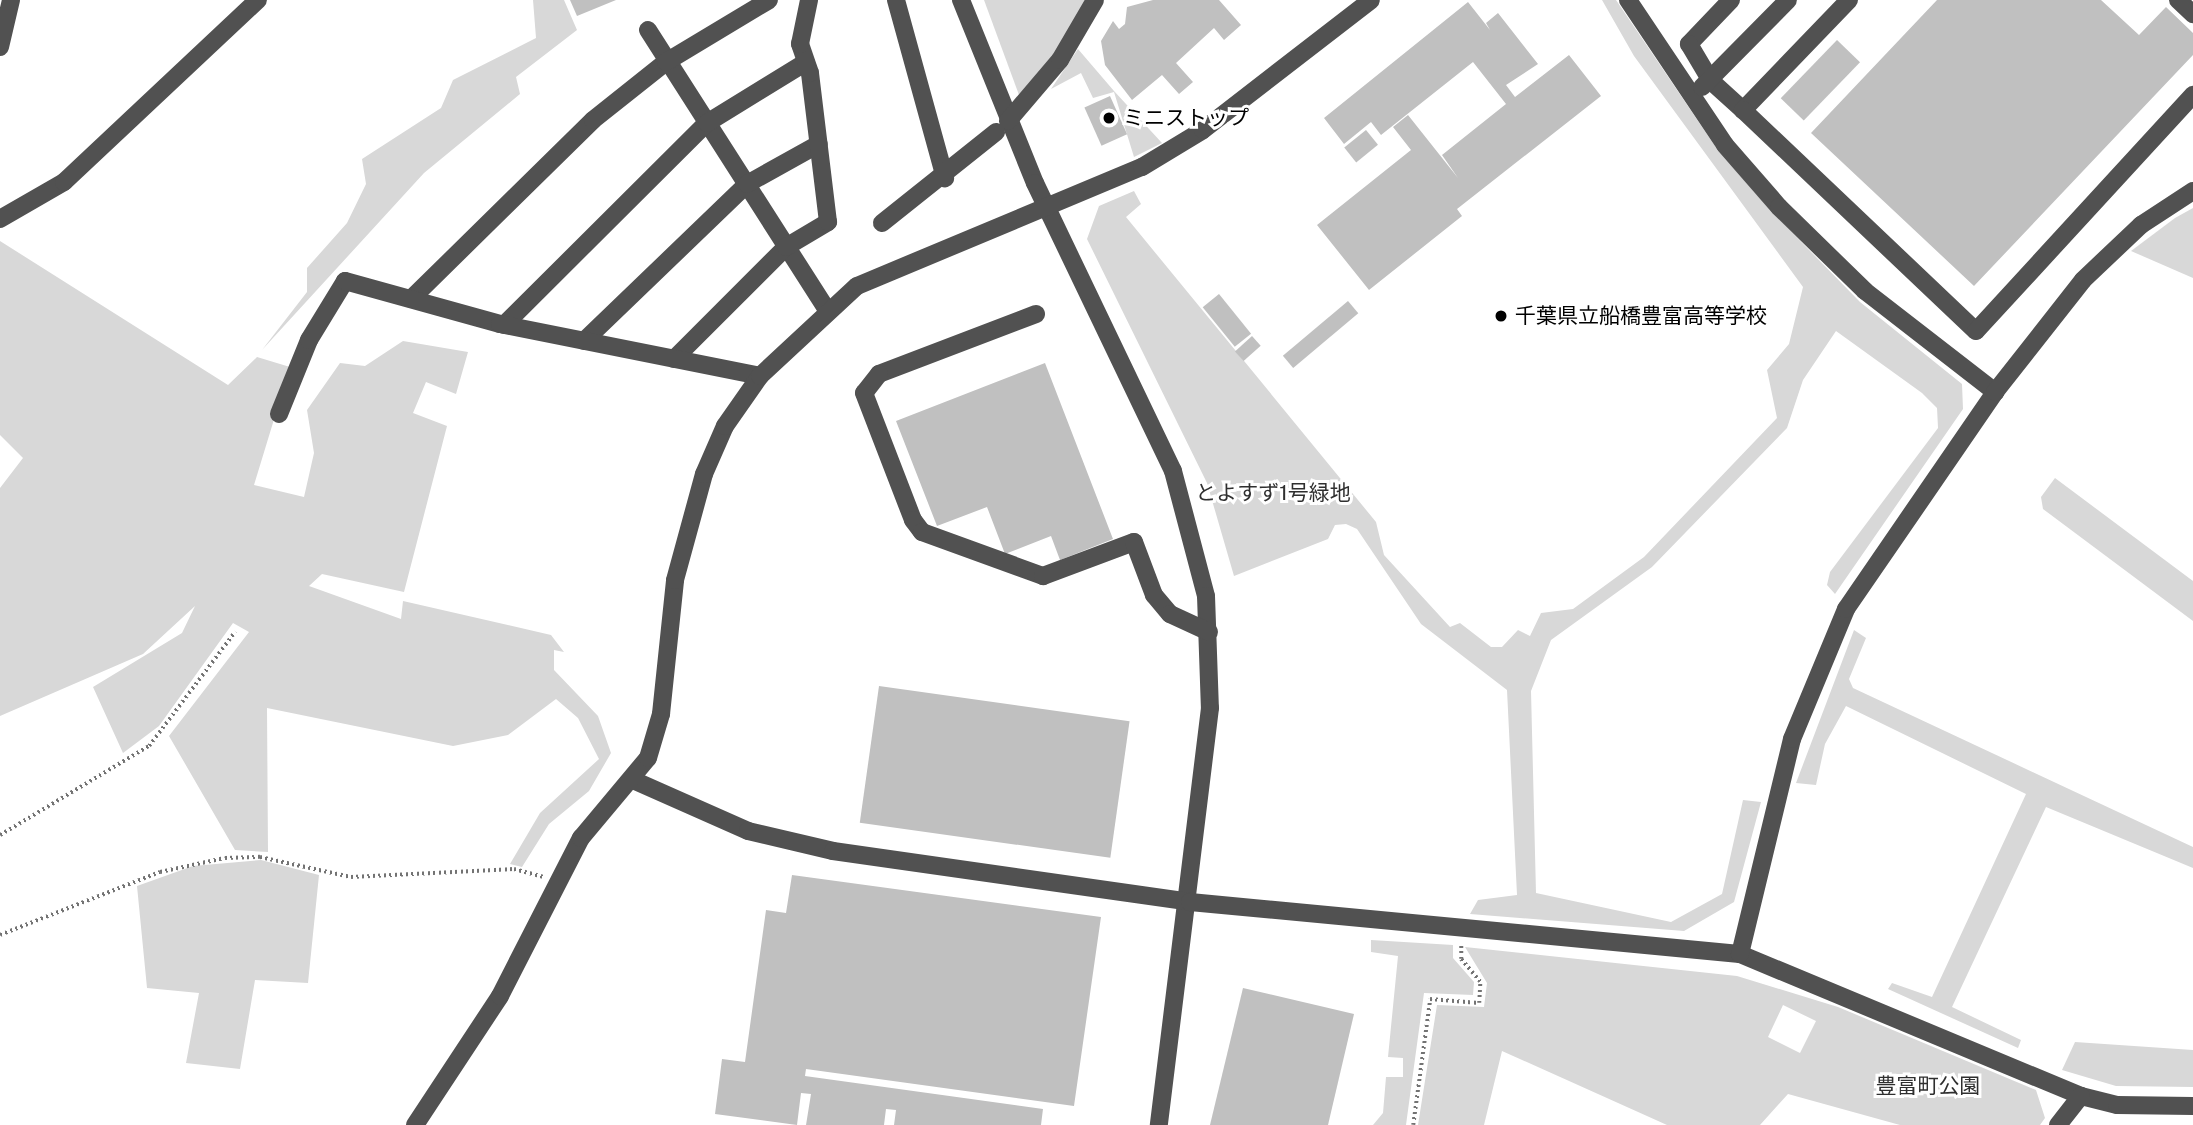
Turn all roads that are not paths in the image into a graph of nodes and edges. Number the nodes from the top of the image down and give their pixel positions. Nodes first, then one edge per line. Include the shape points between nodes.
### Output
1 (11, 0) edge
2 (258, 0) edge
3 (769, 0) edge
4 (809, 0) edge
5 (896, 0) edge
6 (961, 0) edge
7 (1095, 0) edge
8 (1371, 0) edge
9 (1628, 0) edge
10 (1731, 0) edge
11 (1788, 0) edge
12 (1849, 0) edge
13 (2178, 0) edge
14 (2193, 14) edge
15 (648, 30) dead end
16 (0, 47) edge
17 (667, 62) junction
18 (806, 62) junction
19 (1711, 81) junction
20 (2193, 95) edge
21 (1690, 96) junction
22 (1743, 110) junction
23 (707, 123) junction
24 (1002, 127) junction
25 (819, 145) junction
26 (945, 178) junction
27 (747, 184) junction
28 (2193, 191) edge
29 (1047, 208) junction
30 (0, 219) edge
31 (882, 223) dead end
32 (786, 247) junction
33 (411, 299) junction
34 (828, 312) junction
35 (1036, 314) dead end
36 (504, 325) junction
37 (584, 341) junction
38 (674, 359) junction
39 (760, 376) junction
40 (1995, 392) junction
41 (279, 414) dead end
42 (1209, 632) junction
43 (633, 780) junction
44 (1190, 902) junction
45 (1740, 954) junction
46 (2081, 1096) junction
47 (2193, 1106) edge
48 (415, 1125) edge
49 (1159, 1125) edge
50 (2058, 1125) edge

1 - 16 street
2 - 30 street via 134,109 64,182
3 - 17 street
4 - 18 street via 800,44
5 - 26 street
6 - 24 street
7 - 24 street via 1060,60
8 - 29 street via 1171,150
9 - 21 street
10 - 19 street via 1689,44
11 - 19 street
12 - 22 street
13 - 14 street
15 - 17 street
17 - 23 street
17 - 33 street via 593,120
18 - 23 street
18 - 25 street
19 - 21 street
19 - 22 street
20 - 22 street via 1976,331
21 - 40 street via 1821,250
23 - 27 street
23 - 36 street
24 - 26 street
24 - 29 street
25 - 27 street
25 - 32 street via 828,222
26 - 31 street
27 - 32 street
27 - 37 street
28 - 40 street via 2102,260
29 - 34 street via 857,286
29 - 42 street via 1173,471 1200,561
32 - 34 street
32 - 38 street
33 - 36 street
33 - 41 street via 345,281 309,340
34 - 39 street
35 - 42 street via 879,374 864,393 913,520 922,532 1043,576 1134,542 1154,595 1170,614
36 - 37 street
37 - 38 street
38 - 39 street
39 - 43 street via 725,426 704,474 675,580 655,740
40 - 45 street via 1871,566 1828,646 1792,739
42 - 44 street via 1210,708
43 - 44 street via 706,815 789,842
43 - 48 street via 581,838 555,880 500,996
44 - 45 street
44 - 49 street
45 - 46 street
46 - 47 street via 2117,1105
46 - 50 street

